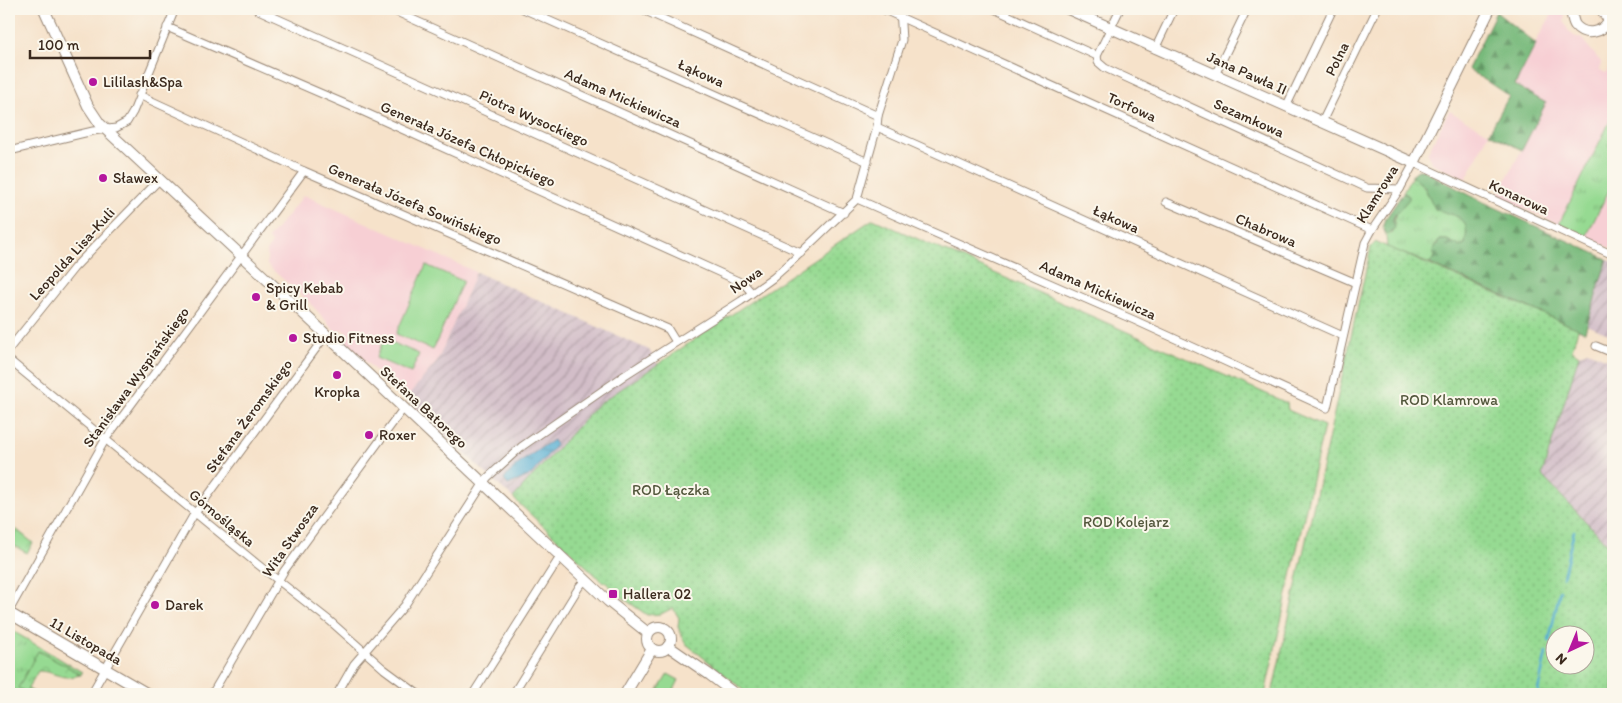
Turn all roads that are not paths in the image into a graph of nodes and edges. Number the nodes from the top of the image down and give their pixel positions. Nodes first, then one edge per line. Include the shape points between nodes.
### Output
1 (44, 9) edge
2 (175, 9) edge
3 (256, 9) edge
4 (390, 9) edge
5 (523, 9) edge
6 (641, 9) edge
7 (882, 9) edge
8 (900, 9) edge
9 (994, 9) edge
10 (1068, 9) edge
11 (1120, 9) edge
12 (1174, 9) edge
13 (1247, 9) edge
14 (1333, 9) edge
15 (1378, 9) edge
16 (1490, 9) edge
17 (1571, 9) edge
18 (1601, 9) edge
19 (901, 18) junction
20 (1612, 21) edge
21 (167, 27) junction
22 (1110, 28) junction
23 (1155, 49) junction
24 (1097, 56) junction
25 (1214, 75) junction
26 (139, 95) junction
27 (1286, 107) junction
28 (878, 116) junction
29 (1322, 122) junction
30 (877, 127) junction
31 (106, 130) junction
32 (9, 151) edge
33 (868, 162) junction
34 (1414, 163) junction
35 (304, 171) junction
36 (159, 180) junction
37 (1400, 190) junction
38 (857, 199) junction
39 (1166, 202) dead end
40 (844, 213) junction
41 (1372, 230) junction
42 (802, 253) junction
43 (1613, 255) edge
44 (241, 256) junction
45 (1356, 283) junction
46 (752, 293) junction
47 (326, 335) junction
48 (1343, 336) junction
49 (676, 342) junction
50 (1596, 346) dead end
51 (9, 349) edge
52 (1613, 353) edge
53 (9, 360) edge
54 (1327, 408) joint
55 (403, 409) junction
56 (106, 440) junction
57 (483, 485) junction
58 (195, 513) junction
59 (560, 557) junction
60 (278, 580) junction
61 (585, 580) junction
62 (9, 612) edge
63 (648, 633) junction
64 (668, 646) junction
65 (652, 649) junction
66 (365, 652) junction
67 (105, 669) junction
68 (730, 693) edge
69 (91, 694) edge
70 (148, 694) edge
71 (212, 694) edge
72 (337, 694) edge
73 (418, 694) edge
74 (473, 694) edge
75 (514, 694) edge
76 (625, 694) edge

1 - 31 street, Stefana Batorego via 91,113
2 - 21 street
3 - 42 street, Piotra Wysockiego
4 - 40 street, Adama Mickiewicza
5 - 33 street, Łąkowa
6 - 28 street
7 - 19 street, Torfowa
8 - 19 street, Nowa
9 - 24 street, Sezamkowa
10 - 22 street, Jana Pawła II
11 - 22 street
12 - 23 street
13 - 25 street
14 - 27 street
15 - 29 street, Polna
16 - 34 street, Klamrowa
17 - 20 street via 1573,20 1584,31 1601,30
18 - 20 street
19 - 28 street, Nowa via 902,40
19 - 41 street, Torfowa
21 - 26 street
21 - 46 street, Generała Józefa Chłopickiego via 709,268 744,284
22 - 23 street, Jana Pawła II
22 - 24 street
23 - 25 street, Jana Pawła II
24 - 37 street, Sezamkowa via 1105,68 1367,188
25 - 27 street, Jana Pawła II
26 - 31 street via 127,122
26 - 35 street, Generała Józefa Sowińskiego
27 - 29 street, Jana Pawła II
28 - 30 street, Nowa
29 - 34 street, Jana Pawła II
30 - 33 street, Nowa
30 - 48 street, Łąkowa
31 - 32 street
31 - 36 street, Stefana Batorego
33 - 38 street, Nowa
34 - 37 street, Klamrowa
34 - 43 street, Konarowa
35 - 44 street, Stanisława Wyspiańskiego
35 - 49 street, Generała Józefa Sowińskiego via 666,328
36 - 44 street, Stefana Batorego
36 - 51 street, Leopolda Lisa-Kuli via 74,268
37 - 41 street, Klamrowa
38 - 40 street, Nowa
38 - 54 street, Adama Mickiewicza
39 - 45 street, Chabrowa
40 - 42 street, Nowa
41 - 45 street, Klamrowa via 1365,243
42 - 46 street, Nowa
44 - 47 street, Stefana Batorego
44 - 56 street, Stanisława Wyspiańskiego
45 - 48 street, Klamrowa
46 - 49 street, Nowa
47 - 55 street, Stefana Batorego
47 - 58 street, Stefana Żeromskiego
48 - 54 street, Klamrowa
49 - 57 street, Nowa via 515,452 489,475
50 - 52 street
53 - 56 street, Górnośląska
55 - 57 street, Stefana Batorego
55 - 60 street, Wita Stwosza
56 - 58 street, Górnośląska
56 - 62 street, Stanisława Wyspiańskiego
57 - 59 street, Stefana Batorego
57 - 66 street, Nowa via 405,605
58 - 60 street, Górnośląska
58 - 67 street, Stefana Żeromskiego
59 - 61 street, Stefana Batorego
59 - 74 street
60 - 66 street, Górnośląska
60 - 71 street, Wita Stwosza
61 - 63 street, Stefana Batorego
61 - 75 street
62 - 67 street, 11 Listopada
63 - 64 street via 658,627 667,630 671,638
63 - 65 street via 647,641
64 - 65 street via 660,651
64 - 68 street
65 - 76 street
66 - 72 street, Nowa
66 - 73 street, Górnośląska
67 - 69 street, Stefana Żeromskiego
67 - 70 street, 11 Listopada

